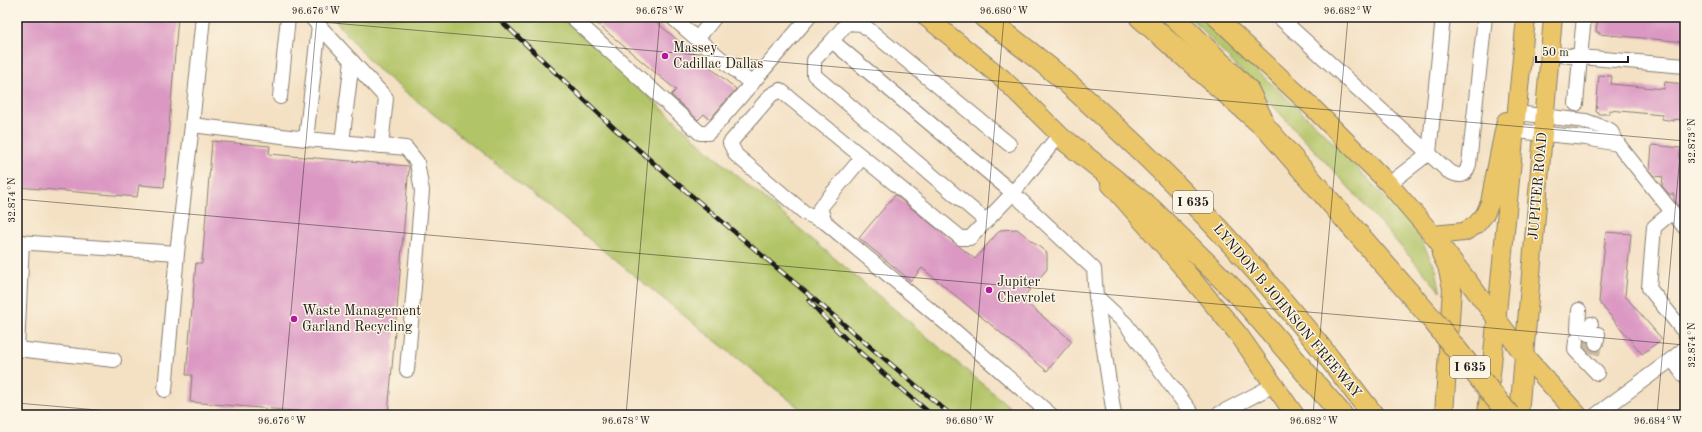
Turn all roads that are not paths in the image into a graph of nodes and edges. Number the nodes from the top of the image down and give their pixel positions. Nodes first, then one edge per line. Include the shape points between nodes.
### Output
1 (202, 17) edge
2 (288, 17) edge
3 (572, 17) edge
4 (715, 17) edge
5 (809, 17) edge
6 (926, 17) edge
7 (984, 17) edge
8 (1140, 17) edge
9 (1174, 17) edge
10 (1216, 17) edge
11 (1279, 17) edge
12 (1443, 17) edge
13 (1485, 17) edge
14 (1526, 17) edge
15 (1553, 17) edge
16 (1584, 17) edge
17 (674, 19) dead end
18 (315, 21) edge
19 (697, 39) junction
20 (832, 41) junction
21 (1550, 54) junction
22 (1580, 57) junction
23 (352, 61) junction
24 (1685, 66) edge
25 (1521, 74) junction
26 (752, 84) junction
27 (280, 97) dead end
28 (1576, 104) dead end
29 (1516, 122) junction
30 (192, 125) junction
31 (1543, 125) junction
32 (1267, 129) junction
33 (306, 139) junction
34 (1063, 139) junction
35 (342, 142) junction
36 (1008, 144) dead end
37 (381, 146) junction
38 (1429, 153) junction
39 (866, 160) junction
40 (1389, 184) junction
41 (1013, 193) junction
42 (1672, 212) junction
43 (986, 221) junction
44 (825, 222) junction
45 (1685, 228) edge
46 (1433, 235) junction
47 (20, 242) edge
48 (177, 254) junction
49 (1096, 296) junction
50 (1579, 310) dead end
51 (1496, 317) junction
52 (1685, 333) edge
53 (1588, 346) tunnel mouth
54 (1685, 348) edge
55 (1524, 355) junction
56 (1672, 359) junction
57 (114, 360) dead end
58 (407, 370) dead end
59 (1685, 377) edge
60 (1274, 385) junction
61 (165, 390) dead end
62 (1051, 415) edge
63 (1114, 415) edge
64 (1193, 415) edge
65 (1217, 415) edge
66 (1295, 415) edge
67 (1342, 415) edge
68 (1373, 415) edge
69 (1444, 415) edge
70 (1487, 415) edge
71 (1509, 415) edge
72 (1519, 415) edge
73 (1578, 415) edge
74 (1596, 415) edge

1 - 30 lane
2 - 27 lane
3 - 26 lane via 700,132 708,133 716,126
4 - 19 lane
5 - 26 lane
6 - 34 main road via 1002,78
7 - 68 highway, LYNDON B JOHNSON FREEWAY / I 635 via 1059,75 1133,142 1202,210 1253,266
8 - 32 highway, I 635
9 - 32 highway via 1248,90
10 - 40 main road
11 - 38 lane
12 - 38 lane
13 - 38 lane via 1467,172 1456,175
14 - 25 main road, JUPITER ROAD
15 - 21 main road, JUPITER ROAD
16 - 22 lane
17 - 19 lane
18 - 23 lane
18 - 33 lane
19 - 26 lane
20 - 36 lane via 846,23 862,24
20 - 41 lane
20 - 43 lane via 814,60 814,75
21 - 22 lane
21 - 31 main road, JUPITER ROAD
22 - 24 lane
22 - 28 lane
23 - 35 lane
23 - 37 lane via 386,98
25 - 29 main road, JUPITER ROAD
25 - 46 main road via 1509,103 1494,186 1485,214 1476,225 1464,232
29 - 31 lane
29 - 51 main road, JUPITER ROAD
30 - 33 lane
30 - 48 lane
31 - 42 lane via 1586,138 1618,144
31 - 55 main road, JUPITER ROAD
32 - 71 highway, I 635, bridge via 1431,318
33 - 35 lane
34 - 41 lane
34 - 60 main road via 1111,186 1172,255 1238,335
34 - 67 highway via 1150,208 1240,296
35 - 37 lane
37 - 58 lane via 406,148 418,162 422,191
38 - 40 lane
39 - 43 lane via 961,238 970,238
39 - 44 lane via 860,160 820,208
39 - 44 lane via 780,90 771,95 730,143 736,156 805,213
40 - 46 main road
41 - 43 lane
41 - 49 lane via 1094,269
42 - 45 lane
42 - 52 lane via 1654,227 1649,288
44 - 62 lane
46 - 51 main road
46 - 69 main road via 1447,266 1452,288
47 - 48 lane
47 - 57 lane via 17,349
48 - 61 lane
49 - 63 lane
49 - 64 lane via 1125,323
50 - 53 lane
51 - 55 main road
51 - 70 main road, JUPITER ROAD
54 - 56 lane
55 - 72 main road, JUPITER ROAD
55 - 73 main road
56 - 59 lane
56 - 74 lane
60 - 65 lane
60 - 66 main road

